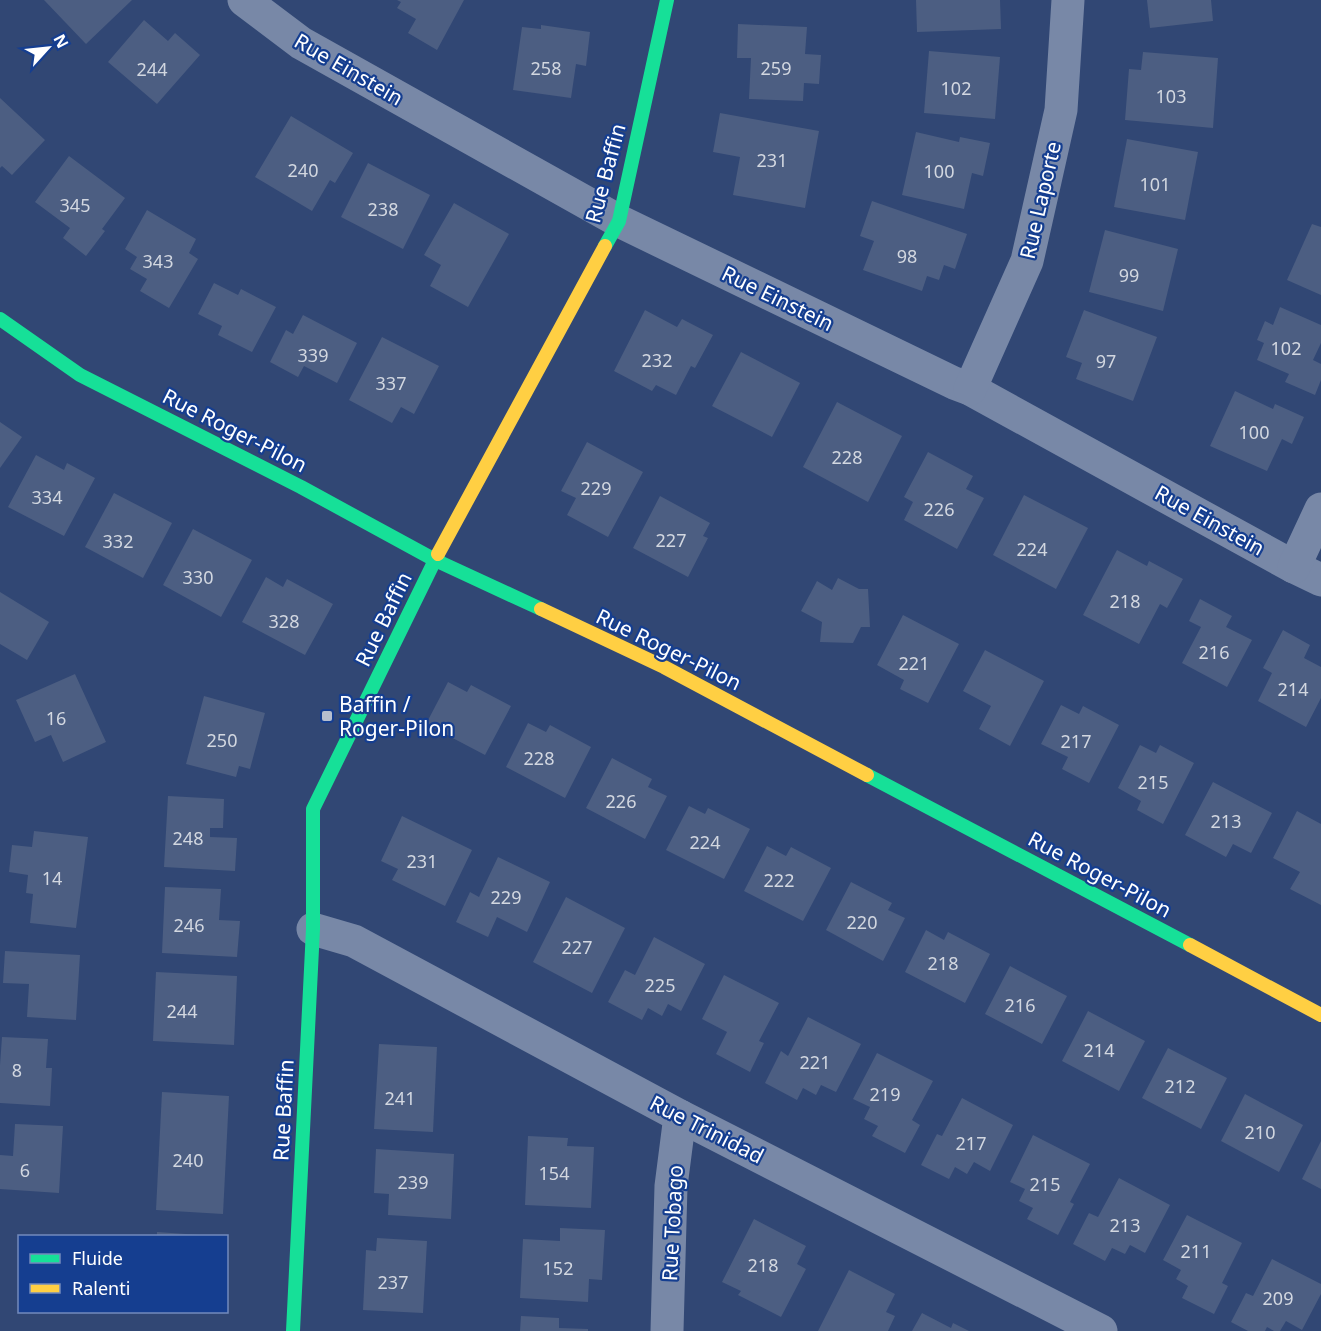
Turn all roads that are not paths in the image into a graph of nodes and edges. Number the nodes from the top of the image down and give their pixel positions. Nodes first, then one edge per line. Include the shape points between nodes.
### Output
1 (244, 0) edge
2 (667, 0) edge
3 (1068, 0) edge
4 (619, 221) junction
5 (0, 319) edge
6 (970, 389) junction
7 (1321, 509) edge
8 (435, 560) junction
9 (1307, 573) edge
10 (313, 929) junction
11 (1321, 1015) edge
12 (680, 1116) junction
13 (293, 1331) edge
14 (668, 1331) edge
15 (1101, 1331) edge

1 - 4 street, Rue Einstein via 301,43
2 - 4 street, Rue Baffin
3 - 6 street, Rue Laporte via 1061,111 1027,261
4 - 6 street, Rue Einstein
4 - 8 street, Rue Baffin
5 - 8 street, Rue Roger-Pilon via 80,375 302,487
6 - 9 street, Rue Einstein
7 - 9 street
8 - 10 street, Rue Baffin via 313,809
8 - 11 street, Rue Roger-Pilon via 664,667
10 - 12 street, Rue Trinidad via 354,941
10 - 13 street, Rue Baffin
12 - 14 street, Rue Tobago via 671,1186
12 - 15 street, Rue Trinidad

